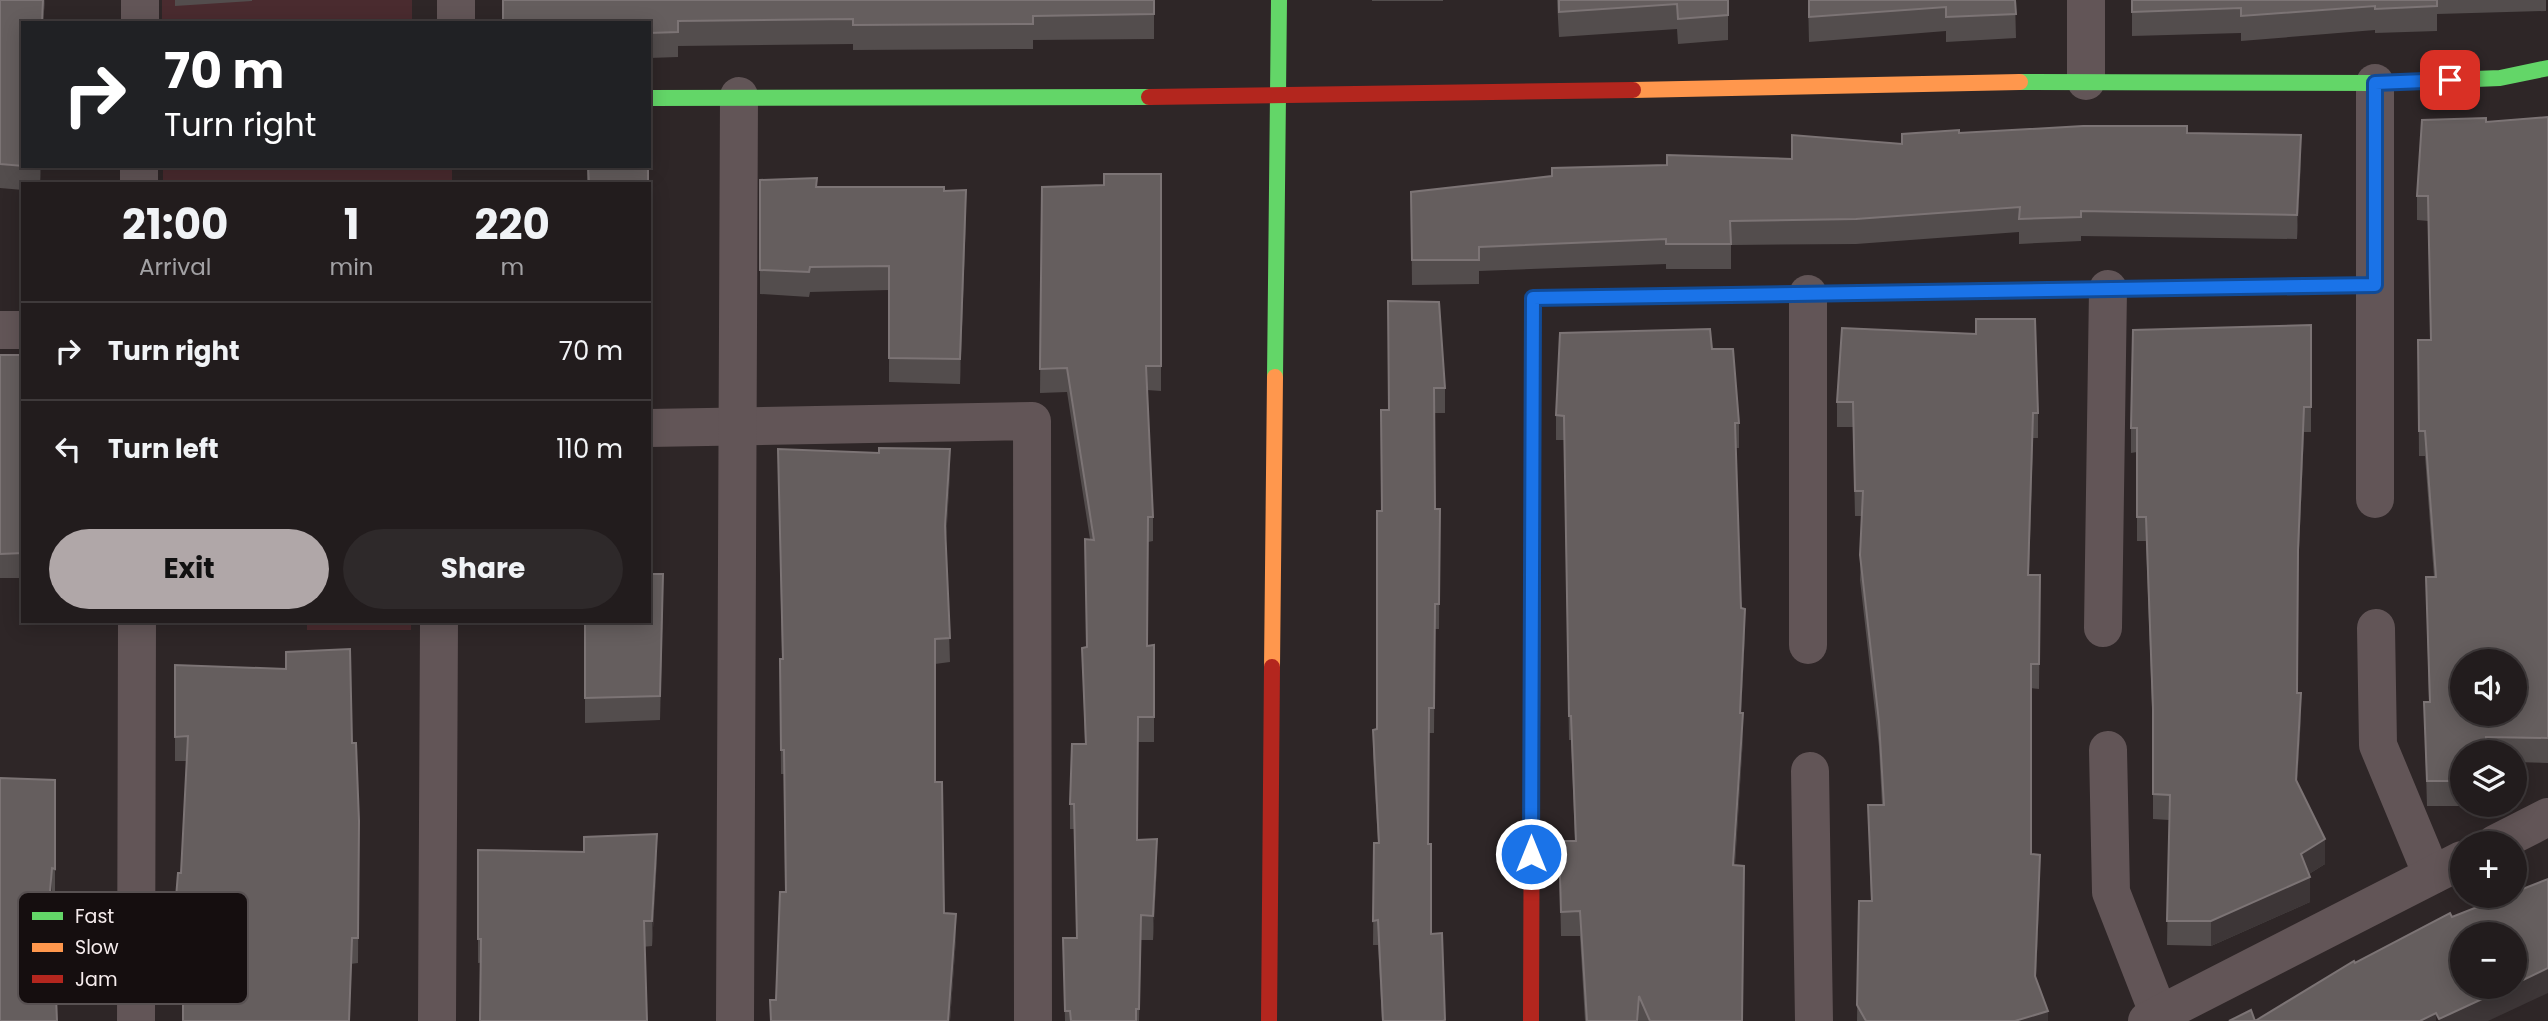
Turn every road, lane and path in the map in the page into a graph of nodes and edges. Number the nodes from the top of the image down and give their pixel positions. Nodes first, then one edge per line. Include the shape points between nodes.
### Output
1 (140, 0) edge
2 (456, 0) edge
3 (1279, 0) edge
4 (2085, 0) edge
5 (140, 21) edge
6 (456, 21) edge
7 (2548, 68) edge
8 (2085, 81) junction
9 (2375, 83) junction
10 (739, 96) junction
11 (651, 97) edge
12 (1279, 97) junction
13 (2375, 285) junction
14 (2108, 289) junction
15 (1808, 294) junction
16 (0, 330) edge
17 (21, 330) edge
18 (738, 427) junction
19 (651, 428) edge
20 (2375, 499) dead end
21 (137, 623) edge
22 (439, 623) edge
23 (2103, 628) dead end
24 (2376, 628) dead end
25 (1808, 645) dead end
26 (2108, 750) dead end
27 (1810, 771) dead end
28 (2548, 817) edge
29 (2521, 831) edge
30 (2447, 868) edge
31 (136, 892) edge
32 (2153, 1018) edge
33 (437, 1021) edge
34 (735, 1021) edge
35 (1034, 1021) edge
36 (1269, 1021) edge
37 (1531, 1021) edge
38 (1814, 1021) edge

1 - 5 street
2 - 6 street
3 - 12 street
4 - 8 street
7 - 9 street via 2500,78
8 - 9 street
8 - 12 street
9 - 13 street
10 - 11 street
10 - 12 street
10 - 18 street
12 - 36 street
13 - 14 street
13 - 20 street
14 - 15 street
14 - 23 street
15 - 25 street
15 - 37 street via 1533,298
16 - 17 street
18 - 19 street
18 - 34 street
18 - 35 street via 1032,421
21 - 31 street
22 - 33 street
24 - 30 street via 2378,745
26 - 32 street via 2111,892
27 - 38 street
28 - 29 street
30 - 32 street

